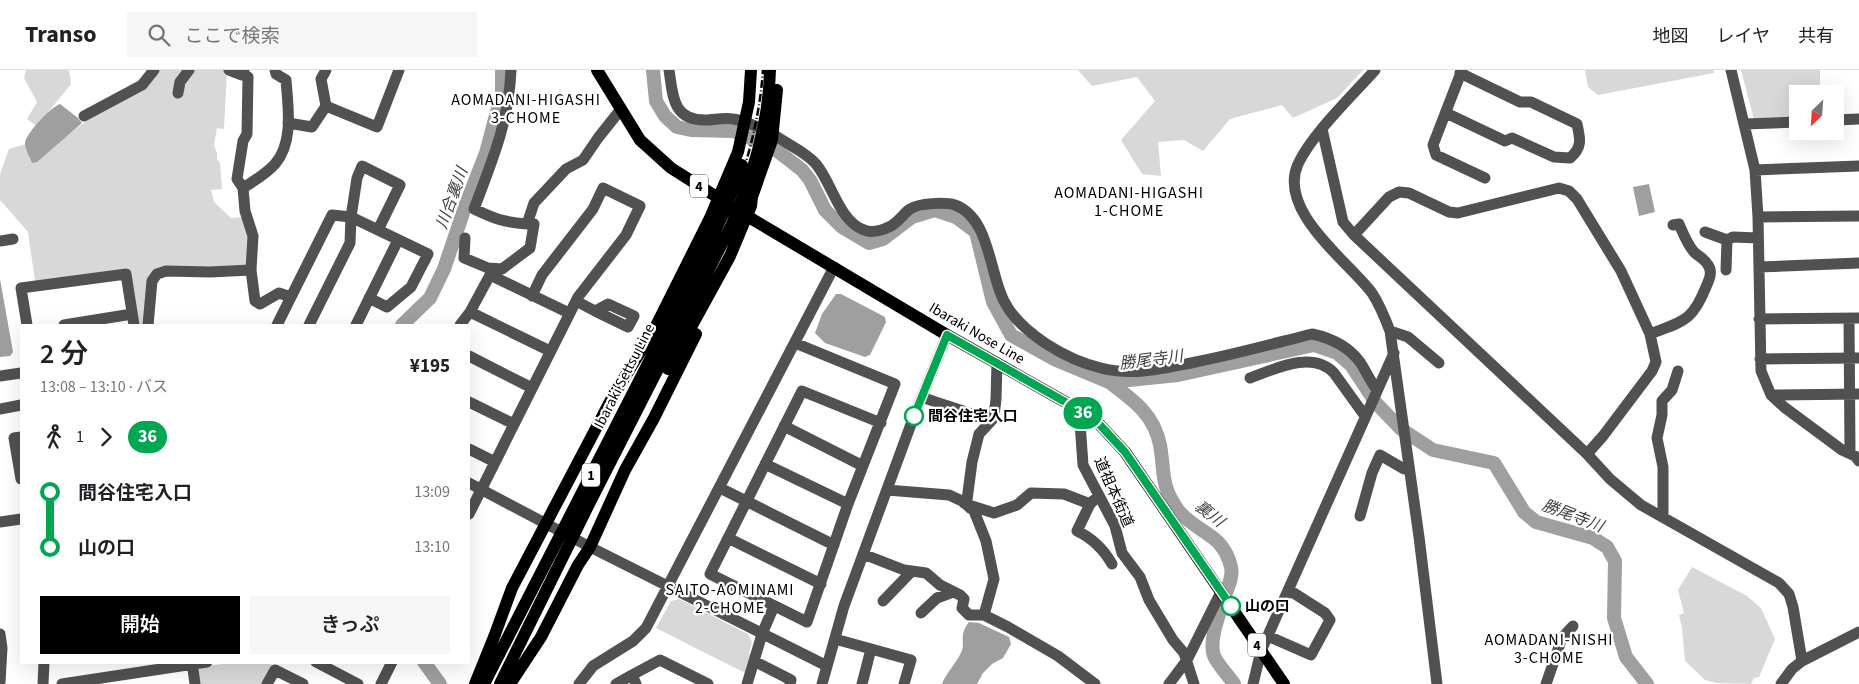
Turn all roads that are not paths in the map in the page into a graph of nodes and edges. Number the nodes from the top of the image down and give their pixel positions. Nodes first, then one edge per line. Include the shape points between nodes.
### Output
1 (154, 70) edge
2 (190, 70) edge
3 (229, 70) edge
4 (275, 70) edge
5 (326, 70) edge
6 (399, 70) edge
7 (511, 70) edge
8 (597, 70) edge
9 (669, 70) edge
10 (751, 70) edge
11 (758, 70) edge
12 (770, 70) edge
13 (778, 70) edge
14 (1375, 70) edge
15 (1731, 70) edge
16 (243, 72) edge
17 (1461, 72) edge
18 (178, 93) dead end
19 (326, 106) junction
20 (621, 109) junction
21 (1446, 113) junction
22 (84, 116) dead end
23 (1859, 119) edge
24 (1844, 120) edge
25 (760, 122) junction
26 (1789, 122) edge
27 (288, 123) junction
28 (1745, 124) junction
29 (1322, 129) junction
30 (1859, 166) edge
31 (1755, 170) junction
32 (1485, 178) dead end
33 (243, 188) junction
34 (718, 198) junction
35 (747, 216) junction
36 (1859, 216) edge
37 (351, 217) junction
38 (1758, 217) junction
39 (534, 224) dead end
40 (1673, 225) dead end
41 (378, 230) junction
42 (1705, 232) dead end
43 (1354, 235) junction
44 (464, 238) dead end
45 (1758, 238) junction
46 (13, 239) dead end
47 (398, 240) junction
48 (1727, 240) junction
49 (0, 241) edge
50 (1859, 264) edge
51 (1759, 266) junction
52 (834, 267) junction
53 (703, 269) junction
54 (251, 270) junction
55 (1726, 270) dead end
56 (710, 294) junction
57 (532, 296) junction
58 (291, 297) junction
59 (369, 298) junction
60 (576, 301) junction
61 (595, 311) dead end
62 (470, 312) junction
63 (569, 313) junction
64 (1854, 318) edge
65 (133, 319) edge
66 (1760, 320) junction
67 (27, 324) edge
68 (76, 324) edge
69 (148, 324) edge
70 (278, 324) edge
71 (309, 324) edge
72 (356, 324) edge
73 (461, 324) edge
74 (655, 328) junction
75 (1390, 331) junction
76 (1650, 334) junction
77 (947, 335) junction
78 (795, 343) junction
79 (550, 351) junction
80 (1394, 353) junction
81 (470, 357) edge
82 (1854, 358) edge
83 (1760, 359) junction
84 (997, 363) junction
85 (1439, 363) dead end
86 (1678, 371) dead end
87 (20, 373) edge
88 (0, 376) edge
89 (1250, 378) dead end
90 (532, 388) junction
91 (1377, 390) junction
92 (1854, 394) edge
93 (1772, 395) junction
94 (922, 397) junction
95 (470, 402) edge
96 (20, 405) edge
97 (0, 409) edge
98 (1083, 412) junction
99 (1364, 416) junction
100 (990, 422) junction
101 (881, 423) junction
102 (514, 424) junction
103 (784, 426) junction
104 (20, 437) edge
105 (470, 450) edge
106 (1586, 454) junction
107 (1856, 456) edge
108 (495, 462) junction
109 (765, 464) junction
110 (863, 466) junction
111 (1404, 469) dead end
112 (20, 472) edge
113 (470, 484) edge
114 (720, 488) junction
115 (482, 490) junction
116 (887, 490) junction
117 (1099, 495) junction
118 (746, 501) junction
119 (848, 504) junction
120 (1090, 504) junction
121 (967, 506) junction
122 (470, 512) edge
123 (1360, 516) dead end
124 (1662, 517) junction
125 (20, 519) edge
126 (0, 522) edge
127 (547, 524) junction
128 (728, 538) junction
129 (834, 545) junction
130 (590, 547) junction
131 (863, 554) junction
132 (1112, 564) dead end
133 (912, 571) junction
134 (539, 575) junction
135 (551, 581) junction
136 (820, 584) junction
137 (669, 586) junction
138 (1289, 590) junction
139 (953, 592) junction
140 (1221, 592) junction
141 (883, 601) dead end
142 (774, 606) junction
143 (921, 613) dead end
144 (984, 615) junction
145 (1573, 626) dead end
146 (1859, 632) edge
147 (0, 634) edge
148 (762, 634) junction
149 (1268, 636) junction
150 (835, 639) junction
151 (871, 649) junction
152 (1261, 650) junction
153 (1187, 660) junction
154 (754, 661) junction
155 (1802, 661) junction
156 (44, 664) edge
157 (192, 664) edge
158 (320, 664) edge
159 (391, 664) edge
160 (827, 666) junction
161 (634, 680) edge
162 (383, 681) edge
163 (0, 682) edge
164 (43, 684) edge
165 (62, 684) edge
166 (195, 684) edge
167 (267, 684) edge
168 (303, 684) edge
169 (358, 684) edge
170 (474, 684) edge
171 (484, 684) edge
172 (500, 684) edge
173 (510, 684) edge
174 (579, 684) edge
175 (616, 684) edge
176 (708, 684) edge
177 (747, 684) edge
178 (790, 684) edge
179 (822, 684) edge
180 (862, 684) edge
181 (904, 684) edge
182 (1095, 684) edge
183 (1169, 684) edge
184 (1194, 684) edge
185 (1253, 684) edge
186 (1284, 684) edge
187 (1437, 684) edge
188 (1546, 684) edge
189 (1781, 684) edge

1 - 22 street via 142,85
2 - 18 street via 180,82
3 - 16 street
4 - 27 street via 286,80
5 - 19 street via 321,79
6 - 19 street via 377,128
7 - 20 street via 502,130 474,209 504,222 527,224 534,203 566,169 583,160
8 - 20 main road, Ibaraki Nose Line / 4
9 - 91 street via 676,106 686,116 695,120 740,120 779,138 810,158 839,206 853,224 863,230 881,230 895,224 911,208 949,203 962,208 982,232 1004,302 1017,320 1033,336 1089,365 1124,373 1153,370 1312,334 1349,350
10 - 25 main road
11 - 25 main road, Ibaraki Settsu Line / 1
12 - 25 main road, Ibaraki Settsu Line / 1
13 - 25 main road
14 - 29 street
15 - 28 street
16 - 33 street via 248,77 247,134 237,179
17 - 21 street
17 - 21 street via 1520,102 1531,102 1577,124 1581,142 1570,158 1554,157 1512,138 1505,141
19 - 27 street via 312,127
20 - 34 main road, Ibaraki Nose Line / 4 via 644,144 672,168
21 - 32 street via 1433,145 1436,155
23 - 24 street
25 - 34 main road via 738,152
25 - 35 main road via 764,165
25 - 53 main road, Ibaraki Settsu Line / 1
26 - 28 street
27 - 33 street via 284,146 276,163
28 - 31 street
29 - 43 street via 1343,222
29 - 75 street via 1297,166 1294,187 1299,206 1314,230 1371,292
30 - 31 street
31 - 38 street
33 - 54 street via 245,211 253,236
34 - 35 main road, Ibaraki Nose Line / 4
34 - 74 main road
35 - 52 main road, Ibaraki Nose Line / 4
35 - 56 main road
36 - 38 street
37 - 41 street
37 - 41 street via 362,166 400,185
37 - 58 street via 332,215
37 - 71 street via 350,242
38 - 45 street
39 - 44 street via 530,248 502,269 488,268 464,258
40 - 76 street via 1679,224 1693,251 1708,264 1710,277 1691,316
41 - 47 street
42 - 48 street
43 - 76 street via 1389,197 1399,192 1458,213 1559,188 1569,191 1621,271
43 - 106 street
45 - 48 street via 1733,237
45 - 51 street
46 - 49 street
47 - 59 street
47 - 59 street via 428,254 411,287 386,307
48 - 55 street
50 - 51 street
51 - 66 street
52 - 77 main road, Ibaraki Nose Line / 4
52 - 78 street
53 - 134 main road, Ibaraki Settsu Line / 1
53 - 135 main road, Ibaraki Settsu Line / 1
54 - 58 street via 255,301 260,304 279,293
54 - 69 street via 166,271 158,274 152,281
56 - 130 main road via 691,345 630,460
56 - 135 main road
57 - 60 street via 542,275 592,209 603,188 640,206 626,235
57 - 62 street via 490,275
57 - 63 street
58 - 70 street
59 - 72 street
60 - 61 street
60 - 63 street
62 - 73 street
62 - 79 street
63 - 79 street
64 - 66 street
64 - 82 street
65 - 67 street via 126,274 21,288
65 - 68 street
66 - 83 street
74 - 127 main road via 613,396
74 - 134 main road
75 - 80 street
75 - 85 street via 1408,337
76 - 106 street via 1656,362 1652,371
77 - 84 main road, Ibaraki Nose Line / 4
77 - 94 street
78 - 101 street via 895,384
78 - 114 street
79 - 90 street
80 - 91 street
80 - 187 street
81 - 90 street
82 - 83 street
82 - 92 street
83 - 93 street via 1761,371
84 - 98 main road, Ibaraki Nose Line / 4
84 - 100 street via 994,416
86 - 124 street via 1672,390 1662,402 1657,438 1663,467
87 - 88 street
89 - 99 street via 1287,365 1321,364 1334,373
90 - 102 street
91 - 99 street
92 - 93 street
92 - 107 street
93 - 107 street via 1842,450
94 - 100 street via 973,413
94 - 116 street
95 - 102 street
96 - 97 street
98 - 117 street, 道祖本街道 via 1080,422 1083,465
98 - 140 main road, Ibaraki Nose Line / 4 via 1125,452
99 - 138 street
100 - 121 street via 979,434
101 - 103 street via 802,391
101 - 110 street
102 - 108 street
103 - 109 street
103 - 110 street
104 - 112 street via 14,438
105 - 108 street
106 - 124 street via 1641,505
108 - 115 street
109 - 118 street
109 - 119 street
110 - 119 street
111 - 123 street via 1380,456
113 - 115 street
114 - 118 street
114 - 137 street
115 - 122 street
115 - 127 street
116 - 121 street via 949,495
116 - 131 street
117 - 120 street
117 - 153 street, 道祖本街道 via 1116,526 1122,553 1140,577 1149,600
118 - 128 street
118 - 129 street
119 - 129 street
120 - 121 street via 1064,494 1031,493 1017,505 994,513
120 - 132 street via 1077,532 1087,536 1106,553
121 - 144 street via 974,512 986,542 994,579
124 - 155 street via 1779,583 1793,607
125 - 126 street
127 - 130 street
127 - 170 main road via 509,593
128 - 136 street
128 - 142 street via 710,574
129 - 136 street
130 - 137 street
130 - 173 main road via 541,637
131 - 133 street
131 - 150 street
133 - 139 street via 926,573
133 - 141 street
134 - 171 main road, Ibaraki Settsu Line / 1
135 - 172 main road, Ibaraki Settsu Line / 1
136 - 142 street via 807,622
137 - 148 street
137 - 174 street via 646,628 633,641 593,666
138 - 149 street
138 - 149 street via 1325,613 1330,620 1311,655
139 - 143 street via 937,598
139 - 144 street via 964,599 962,608 969,615
140 - 152 main road, Ibaraki Nose Line / 4
140 - 153 street
142 - 148 street
144 - 182 street via 1058,656
145 - 188 street via 1562,638
146 - 155 street
147 - 163 street
148 - 154 street
148 - 160 street
149 - 152 street
150 - 151 street
150 - 160 street
151 - 180 street
151 - 181 street via 911,660
152 - 185 street
152 - 186 main road, Ibaraki Nose Line / 4
153 - 183 street
153 - 184 street, 道祖本街道
154 - 177 street
154 - 178 street via 791,680
155 - 189 street
156 - 164 street
157 - 165 street
157 - 166 street
158 - 169 street
159 - 162 street
160 - 179 street
161 - 175 street
161 - 176 street via 660,660
167 - 168 street via 274,670

